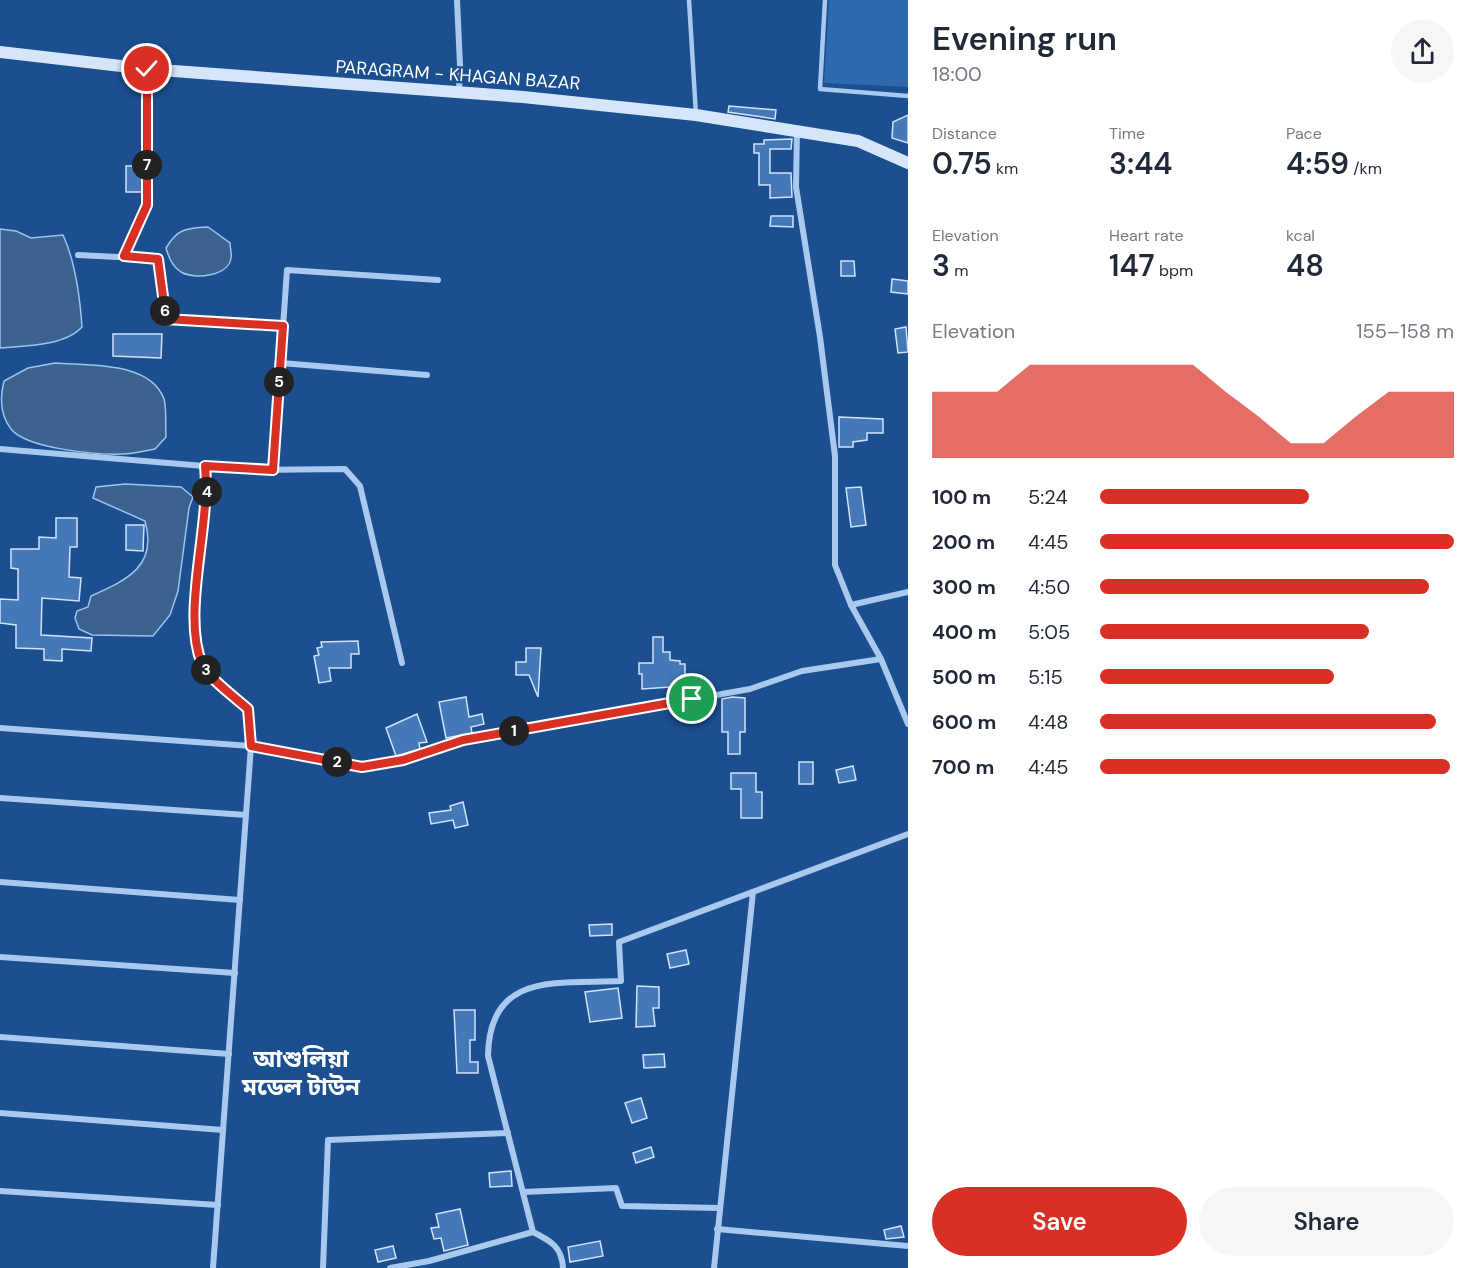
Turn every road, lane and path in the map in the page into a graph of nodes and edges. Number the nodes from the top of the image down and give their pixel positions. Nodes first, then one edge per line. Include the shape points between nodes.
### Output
1 (457, 0) edge
2 (689, 0) edge
3 (825, 0) edge
4 (0, 52) edge
5 (147, 69) junction
6 (459, 94) junction
7 (908, 96) edge
8 (696, 115) junction
9 (796, 129) junction
10 (908, 163) edge
11 (78, 255) dead end
12 (124, 256) junction
13 (438, 280) dead end
14 (283, 326) junction
15 (281, 363) junction
16 (427, 375) dead end
17 (0, 449) edge
18 (205, 466) junction
19 (273, 470) junction
20 (908, 592) edge
21 (850, 605) junction
22 (881, 659) junction
23 (402, 663) dead end
24 (908, 724) edge
25 (0, 728) edge
26 (251, 746) junction
27 (0, 798) edge
28 (246, 815) junction
29 (908, 834) edge
30 (0, 882) edge
31 (753, 892) junction
32 (240, 900) junction
33 (0, 957) edge
34 (235, 973) junction
35 (0, 1037) edge
36 (229, 1054) junction
37 (0, 1113) edge
38 (223, 1130) junction
39 (508, 1133) junction
40 (0, 1191) edge
41 (523, 1192) junction
42 (218, 1205) junction
43 (719, 1208) junction
44 (717, 1229) junction
45 (533, 1232) junction
46 (908, 1246) edge
47 (213, 1268) edge
48 (323, 1268) edge
49 (390, 1268) edge
50 (563, 1268) edge
51 (714, 1268) edge

1 - 6 street
2 - 8 lane
3 - 7 lane via 820,89
4 - 5 street, PARAGRAM - KHAGAN BAZAR
5 - 6 street, PARAGRAM - KHAGAN BAZAR
5 - 12 street via 147,205
6 - 8 street, PARAGRAM - KHAGAN BAZAR
8 - 9 street, PARAGRAM - KHAGAN BAZAR
9 - 10 street, PARAGRAM - KHAGAN BAZAR via 858,141
9 - 21 street via 796,187 835,456 835,565
11 - 12 street
12 - 14 street via 158,259 166,319
13 - 14 street via 287,270
14 - 15 street
15 - 16 street
15 - 19 street
17 - 18 street
18 - 19 street
18 - 26 street via 207,492 193,626 202,666 248,709
19 - 23 street via 345,469 360,486
20 - 21 street
21 - 22 street
22 - 24 street
22 - 26 street via 802,671 750,689 463,740 403,760 362,767
25 - 26 street
26 - 28 street
27 - 28 street
28 - 32 street
29 - 31 street
30 - 32 street
31 - 39 street via 619,942 621,981 534,985 509,998 497,1012 489,1032 488,1056
31 - 43 street
32 - 34 street
33 - 34 street
34 - 36 street
35 - 36 street
36 - 38 street
37 - 38 street
38 - 42 street
39 - 41 street
39 - 48 street via 328,1140
40 - 42 street
41 - 43 street via 616,1188 622,1206
41 - 45 street
42 - 47 street
43 - 44 street
44 - 46 street
44 - 51 street
45 - 49 street
45 - 50 street via 552,1241 562,1254

